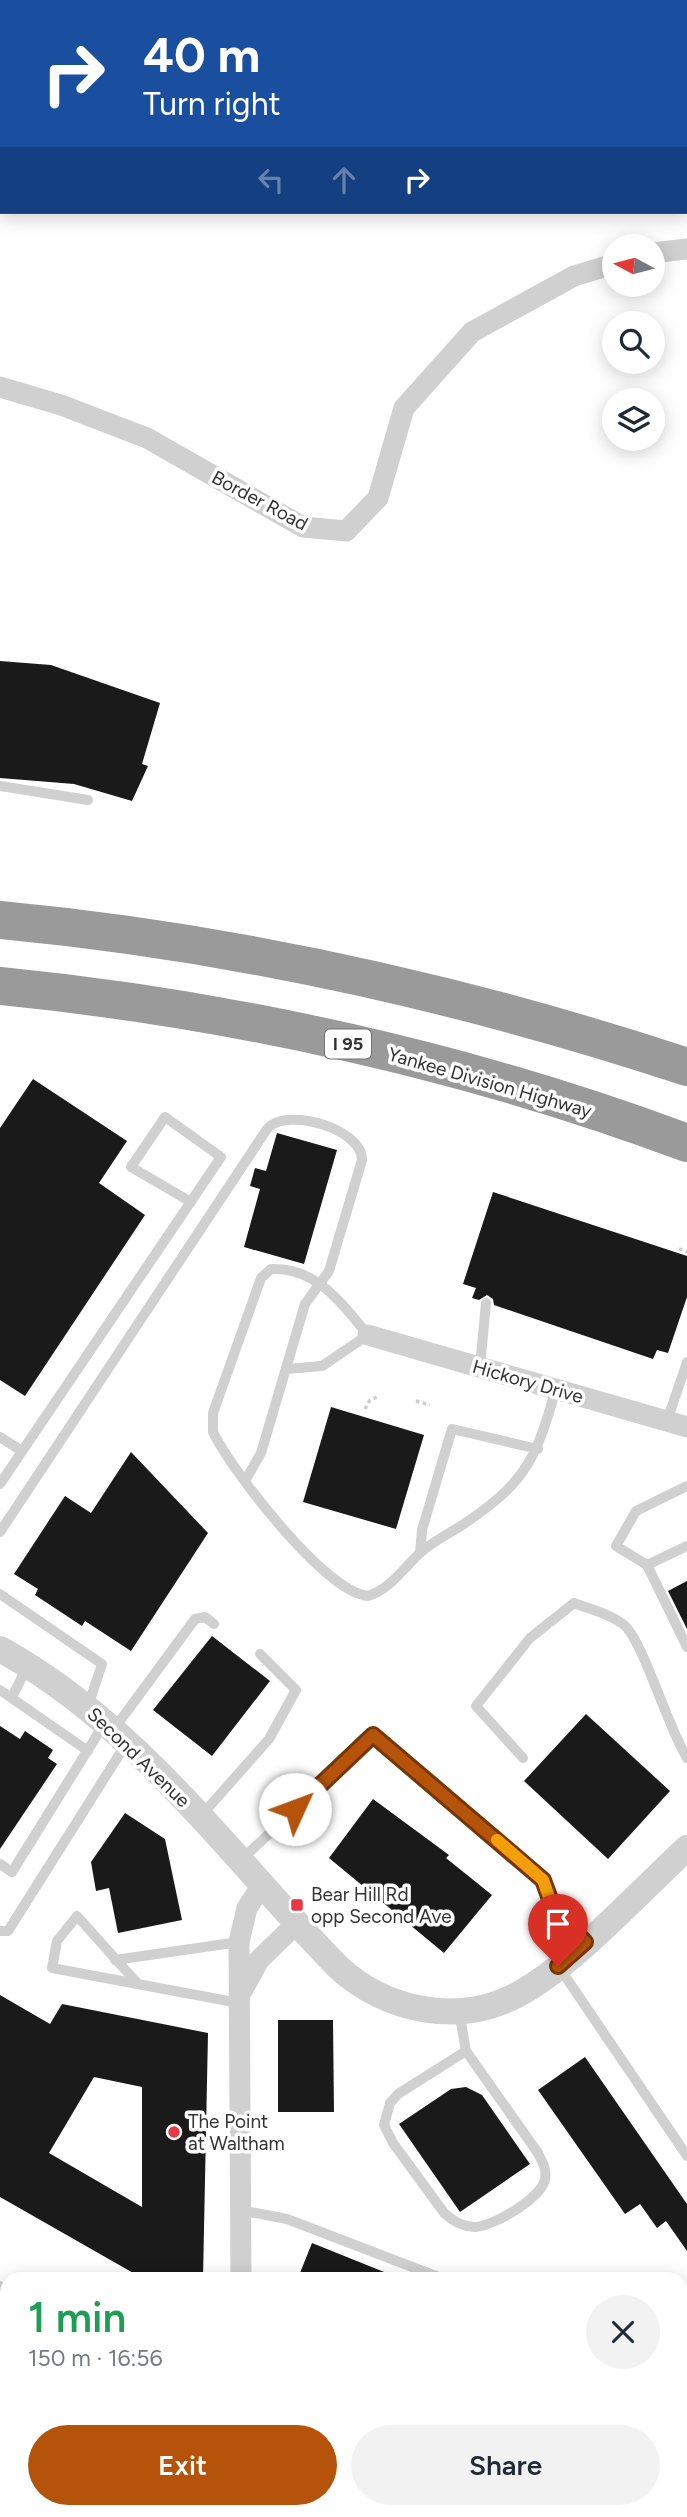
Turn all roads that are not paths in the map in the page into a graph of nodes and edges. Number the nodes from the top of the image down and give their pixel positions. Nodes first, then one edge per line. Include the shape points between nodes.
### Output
1 (687, 248) edge
2 (665, 251) edge
3 (602, 268) edge
4 (0, 387) edge
5 (0, 786) edge
6 (88, 800) dead end
7 (0, 920) edge
8 (0, 986) edge
9 (687, 1067) edge
10 (687, 1143) edge
11 (191, 1202) junction
12 (320, 1282) junction
13 (486, 1303) dead end
14 (368, 1335) junction
15 (687, 1362) edge
16 (480, 1367) junction
17 (286, 1369) junction
18 (556, 1388) junction
19 (677, 1424) edge
20 (0, 1437) edge
21 (538, 1449) junction
22 (22, 1451) junction
23 (246, 1479) junction
24 (0, 1484) edge
25 (687, 1486) edge
26 (0, 1532) edge
27 (687, 1546) edge
28 (420, 1553) junction
29 (647, 1566) junction
30 (0, 1594) edge
31 (214, 1624) dead end
32 (687, 1647) edge
33 (0, 1649) edge
34 (260, 1654) dead end
35 (28, 1665) junction
36 (0, 1690) edge
37 (12, 1697) junction
38 (109, 1725) junction
39 (88, 1752) junction
40 (523, 1758) dead end
41 (687, 1758) edge
42 (200, 1817) junction
43 (687, 1848) edge
44 (240, 1861) junction
45 (0, 1864) edge
46 (262, 1885) junction
47 (297, 1923) junction
48 (0, 1931) edge
49 (239, 1942) junction
50 (585, 1942) junction
51 (116, 1960) junction
52 (558, 1966) junction
53 (138, 1984) junction
54 (239, 2003) junction
55 (459, 2011) junction
56 (466, 2051) junction
57 (687, 2156) edge
58 (240, 2210) junction
59 (241, 2272) edge
60 (424, 2272) edge

1 - 2 street
3 - 4 street, Border Road via 574,276 472,332 404,408 378,498 346,531 303,527 147,438
5 - 6 lane
7 - 9 highway via 352,976 498,1011
8 - 10 highway, Yankee Division Highway / I 95 via 256,1023 397,1055
11 - 11 lane via 221,1157 164,1118 131,1167
11 - 22 lane
12 - 14 lane
12 - 17 lane via 305,1304
12 - 23 lane via 276,1269 261,1278 212,1420 216,1438
12 - 26 lane via 331,1263 362,1154 350,1138 324,1125 281,1119 267,1129
13 - 16 lane
14 - 16 street, Hickory Drive
14 - 17 lane via 322,1366
15 - 19 lane
16 - 18 street, Hickory Drive
17 - 23 lane via 258,1461
18 - 19 street, Hickory Drive
18 - 21 lane
20 - 22 lane
21 - 28 lane via 523,1473 490,1505
21 - 28 lane via 452,1429 422,1530
22 - 24 lane
23 - 28 lane via 315,1566 353,1592 368,1596 384,1589
25 - 29 lane via 636,1511 616,1546
27 - 29 lane
29 - 32 lane
30 - 38 lane via 102,1664
31 - 38 lane via 205,1617 195,1619
33 - 35 street, Second Avenue
34 - 42 lane via 296,1690 269,1739
35 - 37 lane
35 - 38 street, Second Avenue
36 - 37 lane
37 - 39 lane
38 - 39 lane
38 - 42 street, Second Avenue
38 - 48 lane via 8,1931
39 - 45 lane via 12,1872
40 - 41 lane via 476,1706 530,1639 574,1603 615,1619 631,1633
42 - 44 street, Second Avenue
43 - 50 street, Second Avenue
44 - 46 street, Second Avenue
44 - 50 lane via 373,1735 536,1873 554,1910
46 - 47 street, Second Avenue
46 - 49 street via 247,1908
47 - 54 street via 258,1960
47 - 55 street, Second Avenue via 346,1974 374,1993 416,2008
49 - 51 lane
49 - 54 street
50 - 52 street, Second Avenue
51 - 53 lane
51 - 53 lane via 77,1916 57,1941 52,1968
52 - 55 street, Second Avenue via 516,1996
52 - 57 lane
53 - 54 lane
54 - 58 street
55 - 56 lane
56 - 56 lane via 398,2094 390,2103 384,2125 446,2214 472,2227 495,2221 529,2200 543,2186 546,2169
58 - 59 street
58 - 60 lane via 287,2219

